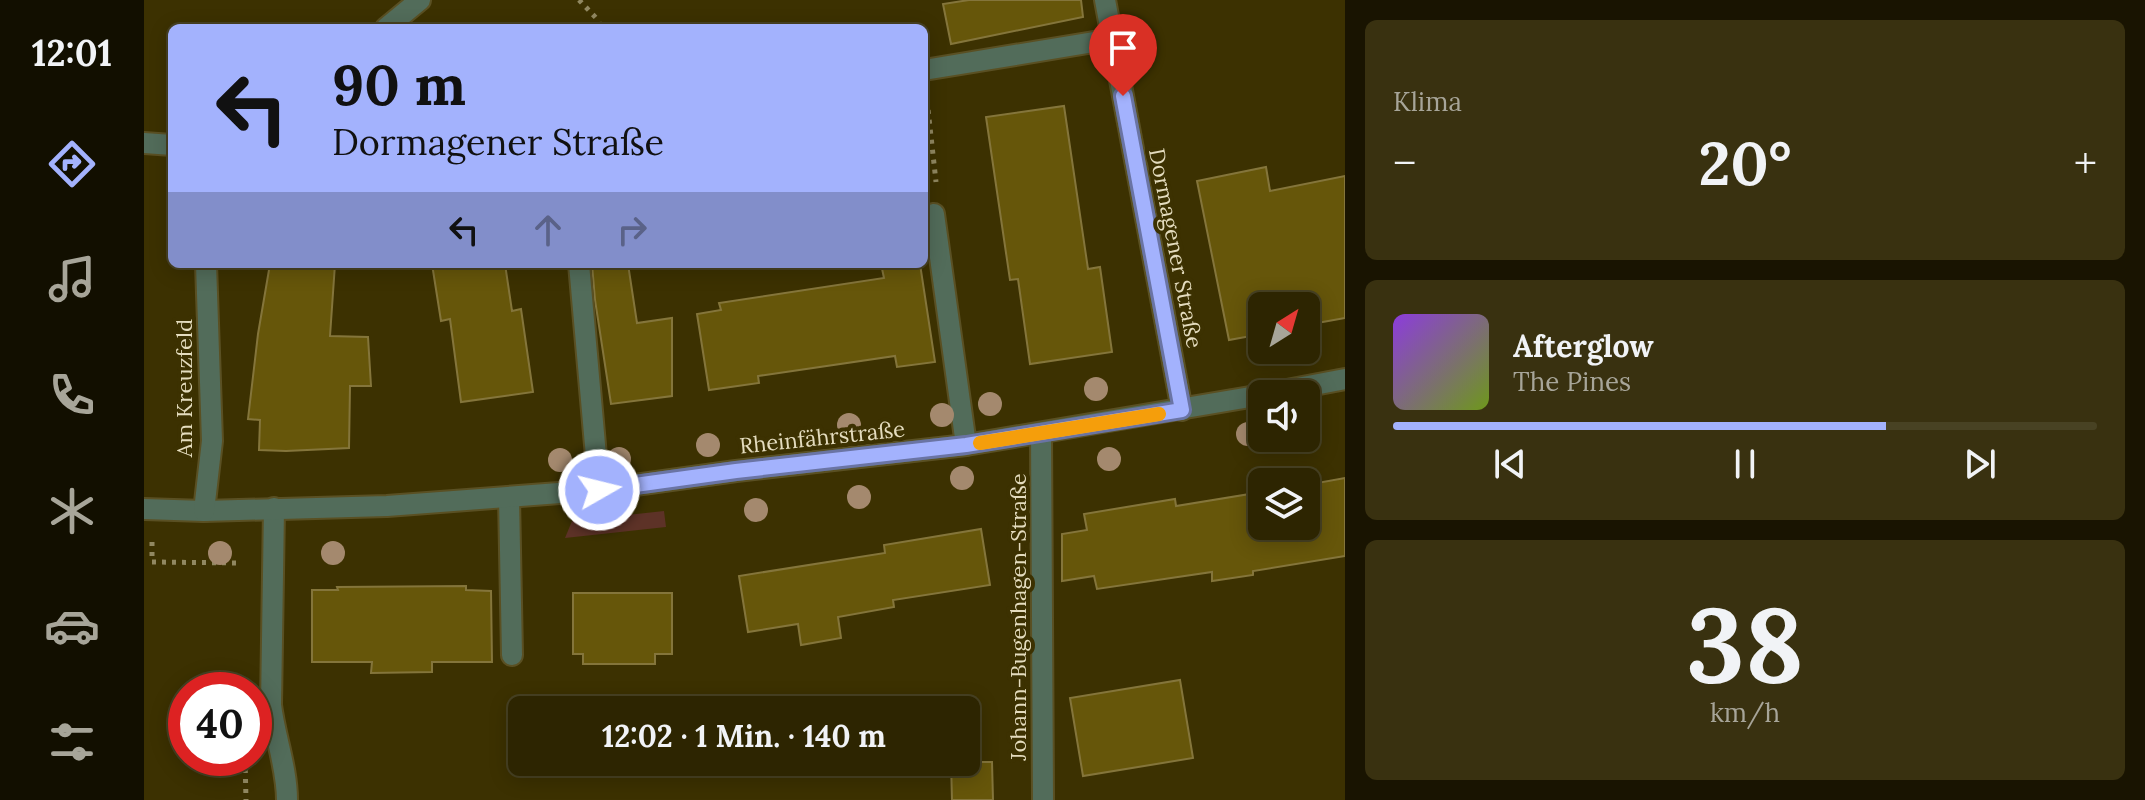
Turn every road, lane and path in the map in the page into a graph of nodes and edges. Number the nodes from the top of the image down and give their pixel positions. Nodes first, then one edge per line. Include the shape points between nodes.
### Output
1 (420, 0) edge
2 (579, 0) edge
3 (1105, 0) edge
4 (391, 24) edge
5 (599, 24) edge
6 (1112, 39) junction
7 (928, 79) edge
8 (928, 107) edge
9 (144, 143) edge
10 (168, 145) edge
11 (934, 214) joint
12 (206, 268) edge
13 (579, 268) edge
14 (1345, 379) edge
15 (1320, 384) edge
16 (1248, 397) edge
17 (1182, 410) junction
18 (1041, 433) junction
19 (966, 445) junction
20 (599, 490) junction
21 (509, 497) junction
22 (274, 508) junction
23 (148, 509) edge
24 (204, 511) junction
25 (273, 564) junction
26 (512, 655) dead end
27 (245, 776) edge
28 (246, 800) edge
29 (287, 800) edge
30 (1043, 800) edge

1 - 4 street
2 - 5 path
3 - 6 street, Dormagener Straße
6 - 7 street
6 - 17 street, Dormagener Straße
8 - 11 path via 939,205
9 - 10 street
11 - 19 street
12 - 24 street, Am Kreuzfeld via 212,441
13 - 20 street
14 - 15 street, Rheinfährstraße
16 - 17 street, Rheinfährstraße
17 - 18 street, Rheinfährstraße
18 - 19 street, Rheinfährstraße
18 - 30 street, Johann-Bugenhagen-Straße
19 - 20 street, Rheinfährstraße
20 - 21 street, Rheinfährstraße
21 - 22 street, Rheinfährstraße
21 - 26 street
22 - 24 street, Rheinfährstraße
22 - 25 street
23 - 24 street, Rheinfährstraße
23 - 25 path via 152,562
25 - 29 street via 271,705
27 - 28 path

